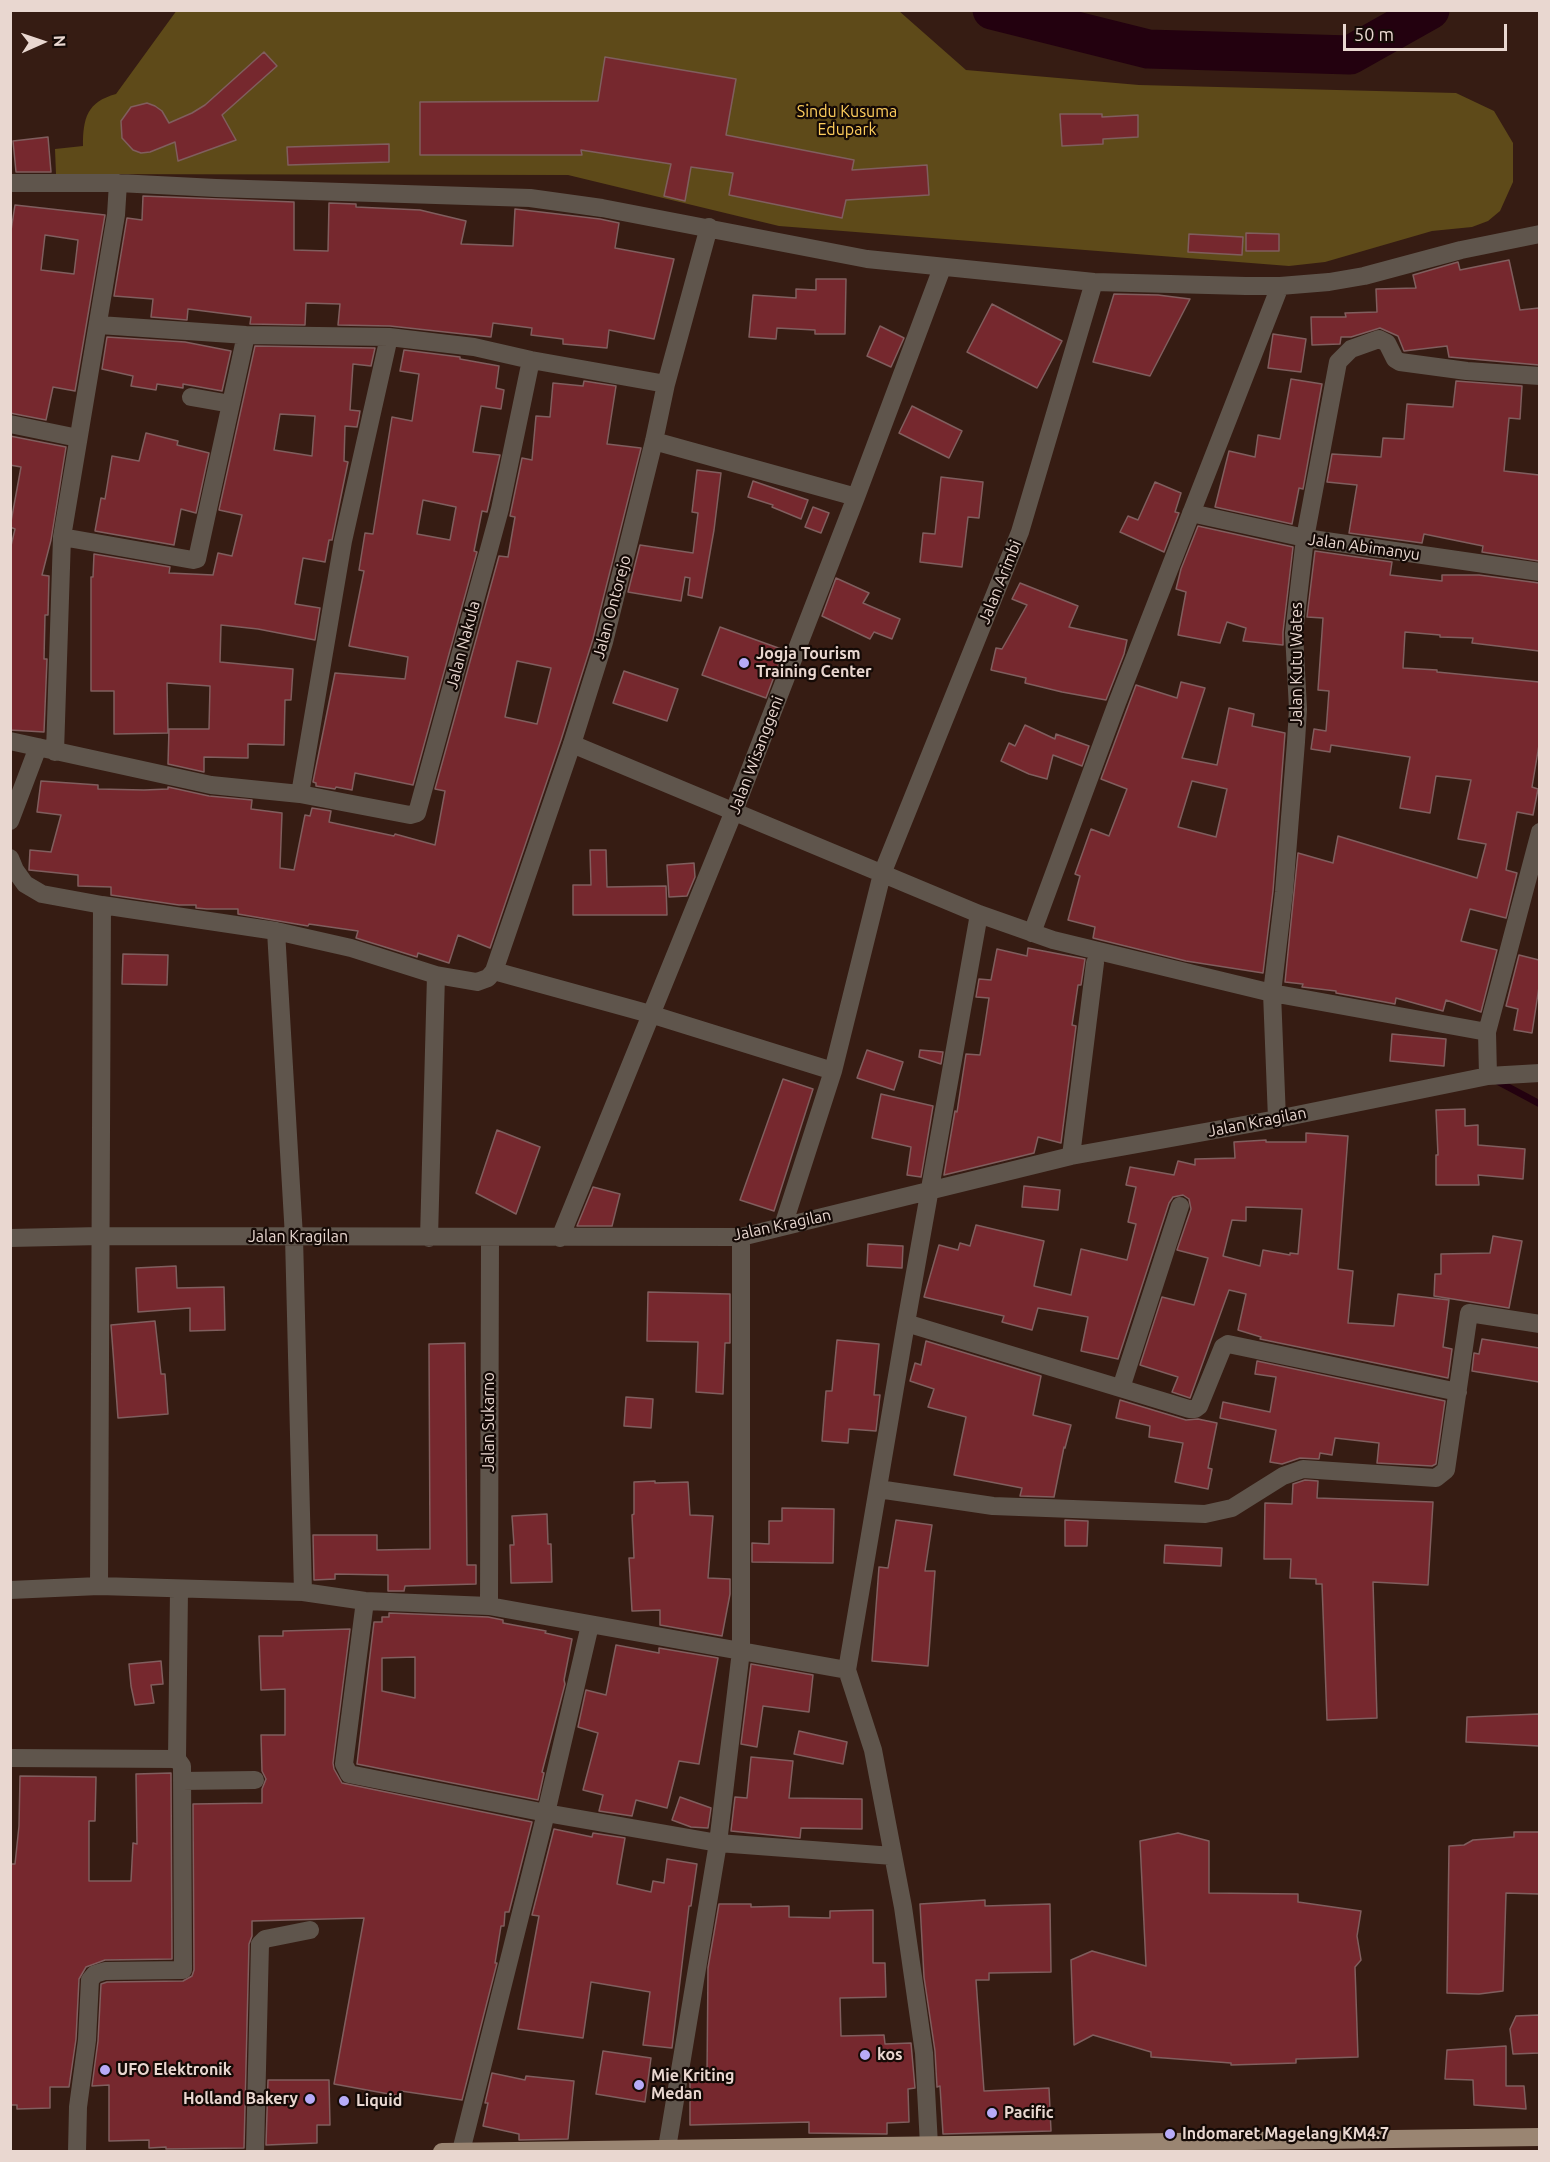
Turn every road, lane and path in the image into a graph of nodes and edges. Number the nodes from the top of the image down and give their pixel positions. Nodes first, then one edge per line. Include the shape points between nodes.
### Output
1 (118, 183) junction
2 (12, 188) edge
3 (709, 227) junction
4 (1539, 234) edge
5 (942, 268) junction
6 (1094, 282) junction
7 (1280, 286) junction
8 (99, 325) junction
9 (246, 335) junction
10 (389, 337) junction
11 (531, 360) junction
12 (1539, 376) edge
13 (666, 384) junction
14 (192, 397) dead end
15 (231, 404) junction
16 (10, 424) edge
17 (78, 438) junction
18 (654, 441) junction
19 (856, 497) junction
20 (1191, 513) junction
21 (62, 537) junction
22 (1305, 538) junction
23 (1539, 572) edge
24 (10, 741) edge
25 (572, 744) junction
26 (47, 750) junction
27 (300, 794) junction
28 (734, 811) junction
29 (10, 821) edge
30 (1539, 832) edge
31 (10, 858) edge
32 (882, 874) junction
33 (102, 905) junction
34 (979, 914) junction
35 (276, 931) junction
36 (1032, 933) junction
37 (1095, 963) dead end
38 (491, 974) junction
39 (436, 975) junction
40 (1272, 993) junction
41 (650, 1014) junction
42 (1487, 1032) junction
43 (833, 1071) junction
44 (1539, 1073) edge
45 (1488, 1076) junction
46 (1276, 1119) junction
47 (1071, 1156) junction
48 (930, 1191) junction
49 (1180, 1206) dead end
50 (783, 1226) junction
51 (100, 1236) junction
52 (10, 1238) edge
53 (294, 1238) junction
54 (429, 1238) junction
55 (490, 1238) junction
56 (560, 1238) junction
57 (741, 1238) junction
58 (906, 1323) junction
59 (1539, 1324) edge
60 (1121, 1389) junction
61 (1458, 1392) junction
62 (878, 1489) junction
63 (99, 1586) junction
64 (10, 1590) edge
65 (179, 1590) junction
66 (303, 1592) junction
67 (365, 1601) junction
68 (489, 1606) junction
69 (590, 1625) junction
70 (741, 1651) junction
71 (848, 1670) junction
72 (10, 1758) edge
73 (177, 1759) junction
74 (255, 1780) dead end
75 (182, 1781) junction
76 (546, 1813) junction
77 (718, 1843) junction
78 (893, 1857) junction
79 (310, 1930) dead end
80 (1539, 2137) edge
81 (929, 2145) junction
82 (667, 2148) junction
83 (77, 2151) edge
84 (255, 2151) edge
85 (442, 2151) edge
86 (461, 2151) edge

1 - 2 street
1 - 3 street via 530,198
1 - 8 street
3 - 5 street via 867,259
3 - 13 street, Jalan Ontorejo
4 - 7 street via 1344,280
5 - 6 street
5 - 19 street, Jalan Wisanggeni
6 - 7 street
6 - 32 street, Jalan Arimbi via 1020,532
7 - 20 street
8 - 9 street
8 - 17 street
9 - 10 street
9 - 15 street
10 - 11 street via 474,347
10 - 27 street via 343,541
11 - 13 street
11 - 27 street, Jalan Nakula via 500,509 417,813 410,815
12 - 22 street, Jalan Kutu Wates via 1400,362 1382,340 1351,349 1338,362
13 - 18 street, Jalan Ontorejo
14 - 15 street
15 - 21 street via 197,559
16 - 17 street
17 - 21 street
18 - 19 street
18 - 25 street, Jalan Ontorejo via 604,642
19 - 28 street, Jalan Wisanggeni
20 - 22 street, Jalan Abimanyu
20 - 36 street
21 - 26 street
22 - 23 street, Jalan Abimanyu
22 - 40 street, Jalan Kutu Wates via 1294,633 1298,709 1293,797
24 - 26 street
25 - 28 street
25 - 38 street, Jalan Ontorejo
26 - 27 street via 211,785
26 - 29 street
28 - 32 street
28 - 41 street, Jalan Wisanggeni
30 - 42 street
31 - 33 street via 25,884 42,894
32 - 34 street
32 - 43 street, Jalan Arimbi
33 - 35 street
33 - 51 street
34 - 36 street
34 - 48 street
35 - 39 street via 351,948
35 - 53 street
36 - 40 street
37 - 47 street
38 - 39 street via 477,982
38 - 41 street
39 - 54 street
40 - 42 street
40 - 46 street, Jalan Kutu Wates
41 - 43 street
41 - 56 street, Jalan Wisanggeni
42 - 45 street
43 - 50 street, Jalan Arimbi
44 - 45 street, Jalan Kragilan
45 - 46 street, Jalan Kragilan
46 - 47 street, Jalan Kragilan
47 - 48 street, Jalan Kragilan
48 - 50 street, Jalan Kragilan
48 - 58 street
49 - 60 street
50 - 57 street, Jalan Kragilan
51 - 52 street, Jalan Kragilan
51 - 53 street, Jalan Kragilan
51 - 63 street
53 - 54 street, Jalan Kragilan
53 - 66 street
54 - 55 street, Jalan Kragilan
55 - 56 street, Jalan Kragilan
55 - 68 street, Jalan Sukarno
56 - 57 street, Jalan Kragilan
57 - 70 street
58 - 60 street
58 - 62 street
59 - 61 street via 1469,1313
60 - 61 street via 1195,1409 1223,1347 1228,1344
61 - 62 street via 1446,1470 1436,1478 1303,1469 1283,1476 1232,1508 1205,1514 993,1506
62 - 71 street
63 - 64 street
63 - 65 street
65 - 66 street
65 - 73 street
66 - 67 street
67 - 68 street
67 - 76 street via 344,1764 349,1774
68 - 69 street
69 - 70 street
69 - 76 street
70 - 71 street
70 - 77 street
71 - 78 street via 873,1750
72 - 73 street
73 - 75 street via 182,1766
74 - 75 street
75 - 83 street via 183,1970 105,1971 90,1980
76 - 77 street
76 - 86 street
77 - 78 street
77 - 82 street
78 - 81 street via 924,2053
79 - 84 street via 265,1939 260,1944
80 - 81 main road
81 - 82 main road
82 - 86 main road
85 - 86 main road

